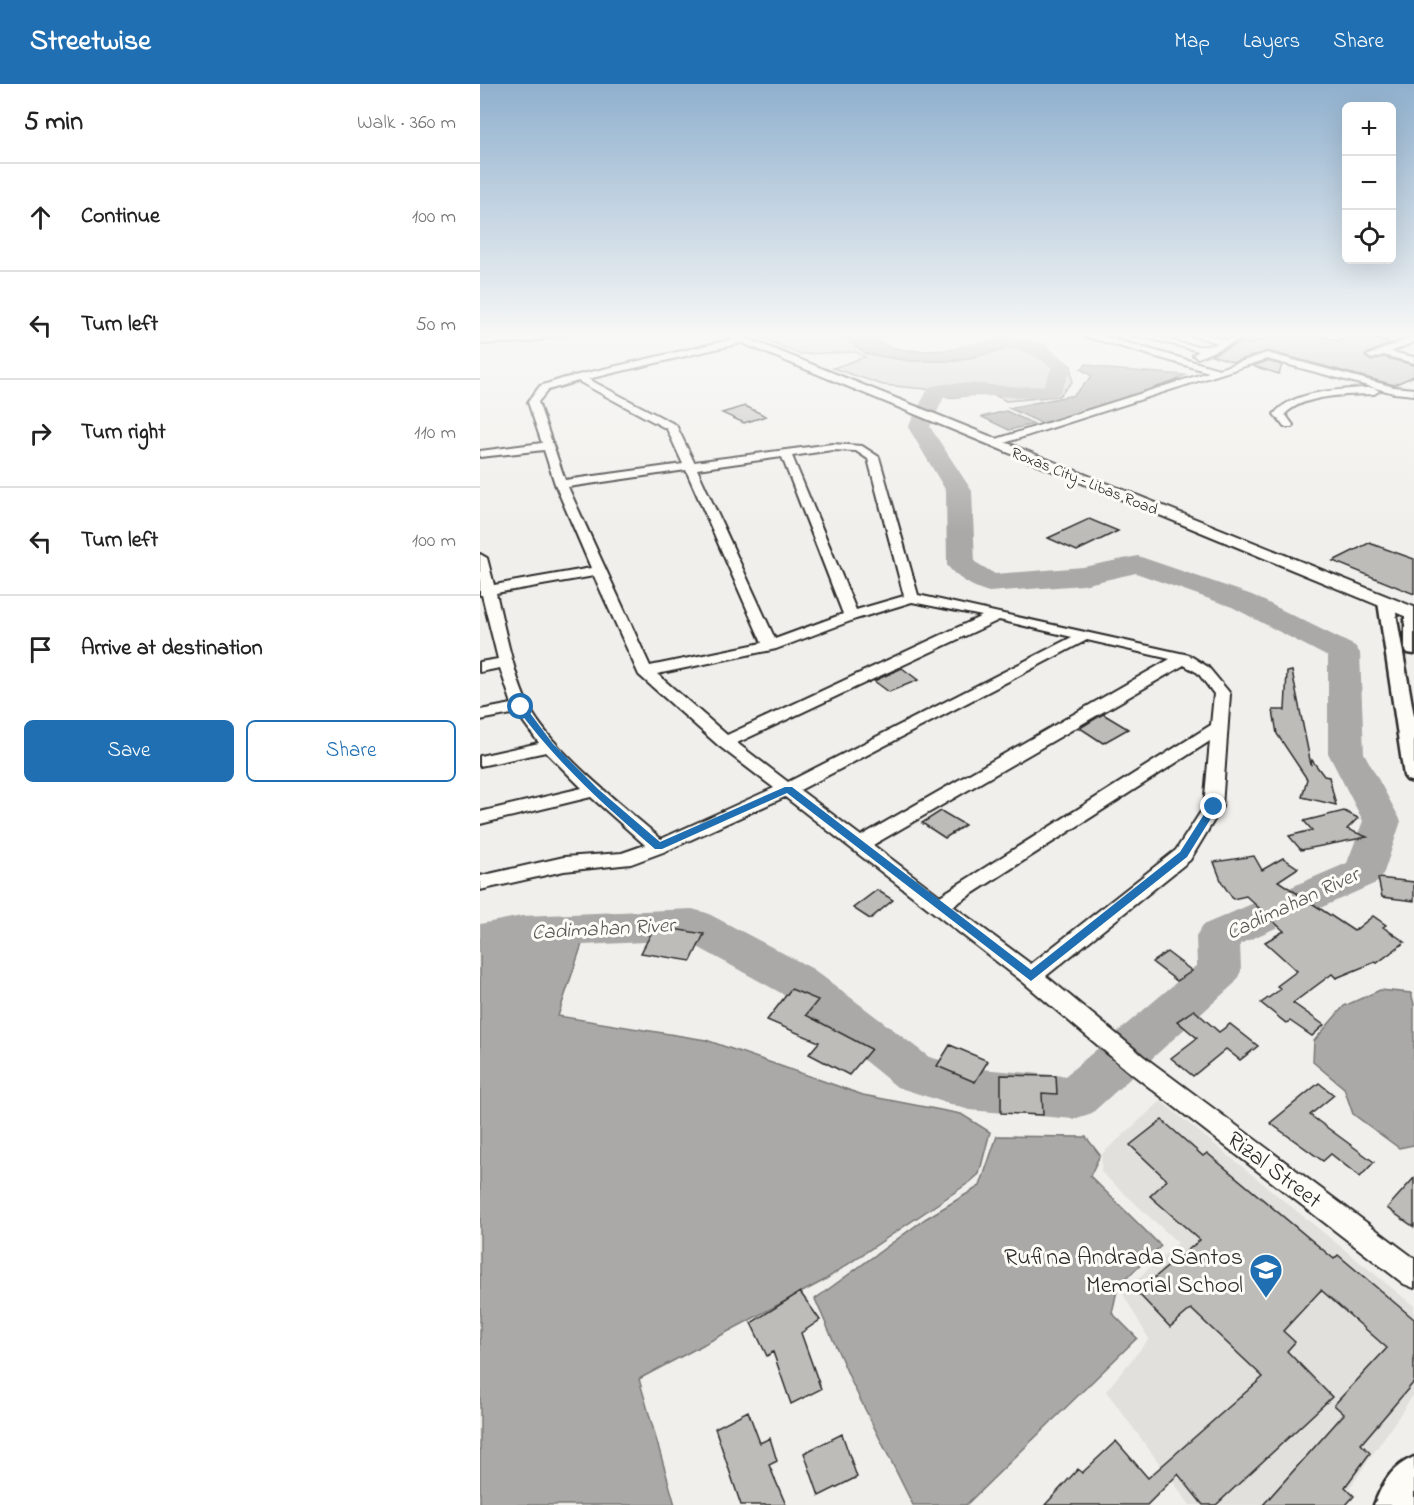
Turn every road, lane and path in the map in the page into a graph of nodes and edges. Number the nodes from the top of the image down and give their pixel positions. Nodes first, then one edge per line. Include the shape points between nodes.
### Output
1 (535, 399) edge
2 (620, 399) edge
3 (888, 399) edge
4 (1133, 399) edge
5 (1310, 399) edge
6 (1288, 425) dead end
7 (994, 443) junction
8 (547, 446) junction
9 (481, 454) edge
10 (786, 454) junction
11 (692, 467) junction
12 (561, 484) junction
13 (480, 558) edge
14 (598, 571) junction
15 (484, 590) edge
16 (912, 598) junction
17 (1386, 602) junction
18 (1413, 613) edge
19 (997, 615) junction
20 (851, 616) junction
21 (488, 625) edge
22 (1086, 635) junction
23 (771, 646) junction
24 (1414, 649) edge
25 (1184, 658) junction
26 (506, 662) junction
27 (480, 667) edge
28 (645, 672) junction
29 (521, 707) junction
30 (480, 715) edge
31 (1220, 727) junction
32 (725, 742) junction
33 (550, 746) junction
34 (480, 761) edge
35 (1414, 776) edge
36 (788, 789) junction
37 (595, 791) junction
38 (480, 818) edge
39 (861, 844) junction
40 (659, 847) junction
41 (480, 883) edge
42 (940, 905) junction
43 (1031, 976) junction
44 (1414, 1275) edge
45 (1414, 1481) edge
46 (1398, 1505) edge

1 - 8 street
2 - 11 street via 672,427
3 - 7 main road, Roxas City – Libas Road
4 - 7 street
5 - 6 street via 1282,409 1279,414
7 - 17 main road, Roxas City – Libas Road
8 - 9 street
8 - 12 street
10 - 11 street
10 - 16 street via 832,447 858,448 873,457
10 - 20 street
11 - 12 street
11 - 23 street
12 - 14 street
13 - 15 street
14 - 15 street
14 - 28 street
15 - 21 street
16 - 19 street
16 - 20 street
17 - 18 main road, Roxas City – Libas Road
17 - 35 street
18 - 24 street
19 - 22 street
19 - 32 street
20 - 23 street
21 - 26 street
22 - 25 street
22 - 36 street
23 - 28 street
25 - 31 street via 1203,670 1222,694
25 - 39 street
26 - 27 street
26 - 29 street
28 - 32 street, Rizal Street
29 - 30 street
29 - 33 street
31 - 42 street
31 - 43 street via 1214,807 1184,855
32 - 36 street, Rizal Street
33 - 34 street
33 - 37 street
36 - 39 street, Rizal Street
36 - 40 street
37 - 38 street
37 - 40 street
39 - 42 street, Rizal Street
40 - 41 street via 624,859 564,864
42 - 43 street, Rizal Street
43 - 44 street, Rizal Street via 1135,1063
45 - 46 main road

